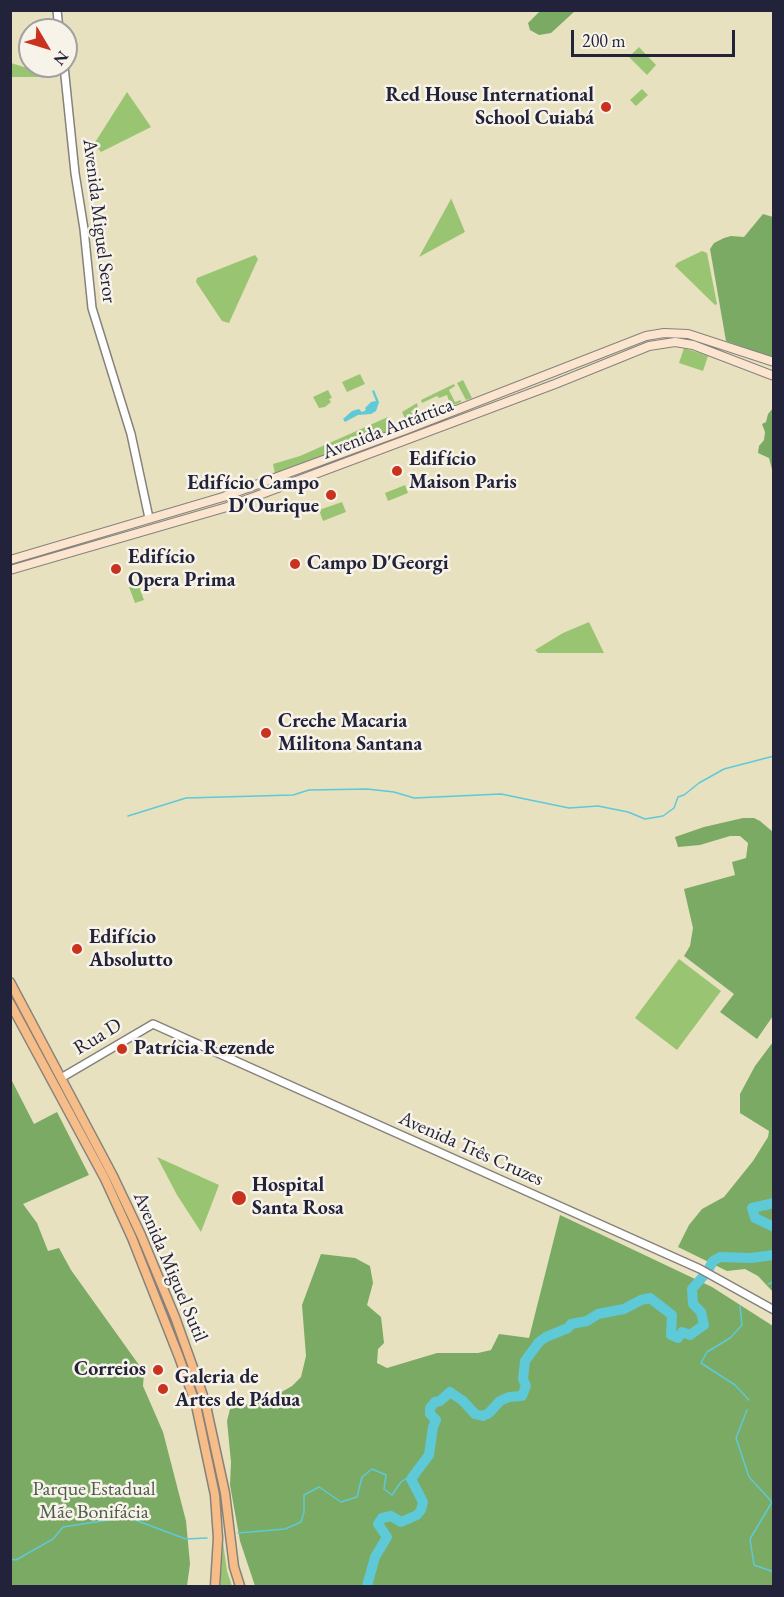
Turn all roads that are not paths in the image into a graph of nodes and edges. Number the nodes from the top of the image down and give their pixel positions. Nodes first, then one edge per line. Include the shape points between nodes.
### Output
1 (65, 78) edge
2 (723, 344) junction
3 (721, 356) junction
4 (774, 362) edge
5 (774, 376) edge
6 (444, 415) junction
7 (447, 424) junction
8 (149, 518) junction
9 (10, 560) edge
10 (10, 570) edge
11 (10, 982) edge
12 (10, 1003) edge
13 (153, 1024) joint
14 (61, 1078) junction
15 (774, 1310) edge
16 (215, 1587) edge
17 (240, 1587) edge

1 - 8 street, Avenida Miguel Seror via 92,308 131,434
2 - 3 main road
2 - 4 main road, Avenida Antártica
2 - 6 main road, Avenida Antártica via 687,334 646,336
3 - 5 main road, Avenida Antártica
3 - 7 main road, Avenida Antártica via 675,342 649,346
6 - 7 main road
6 - 8 main road, Avenida Antártica via 223,497
7 - 10 main road, Avenida Antártica via 227,507
8 - 9 main road, Avenida Antártica
11 - 14 highway, Avenida Miguel Sutil
12 - 16 highway, Avenida Miguel Sutil via 105,1179 132,1238 196,1405 215,1495
13 - 14 street, Rua D
13 - 15 street, Avenida Três Cruzes via 700,1269
14 - 17 highway, Avenida Miguel Sutil via 141,1235 206,1401

